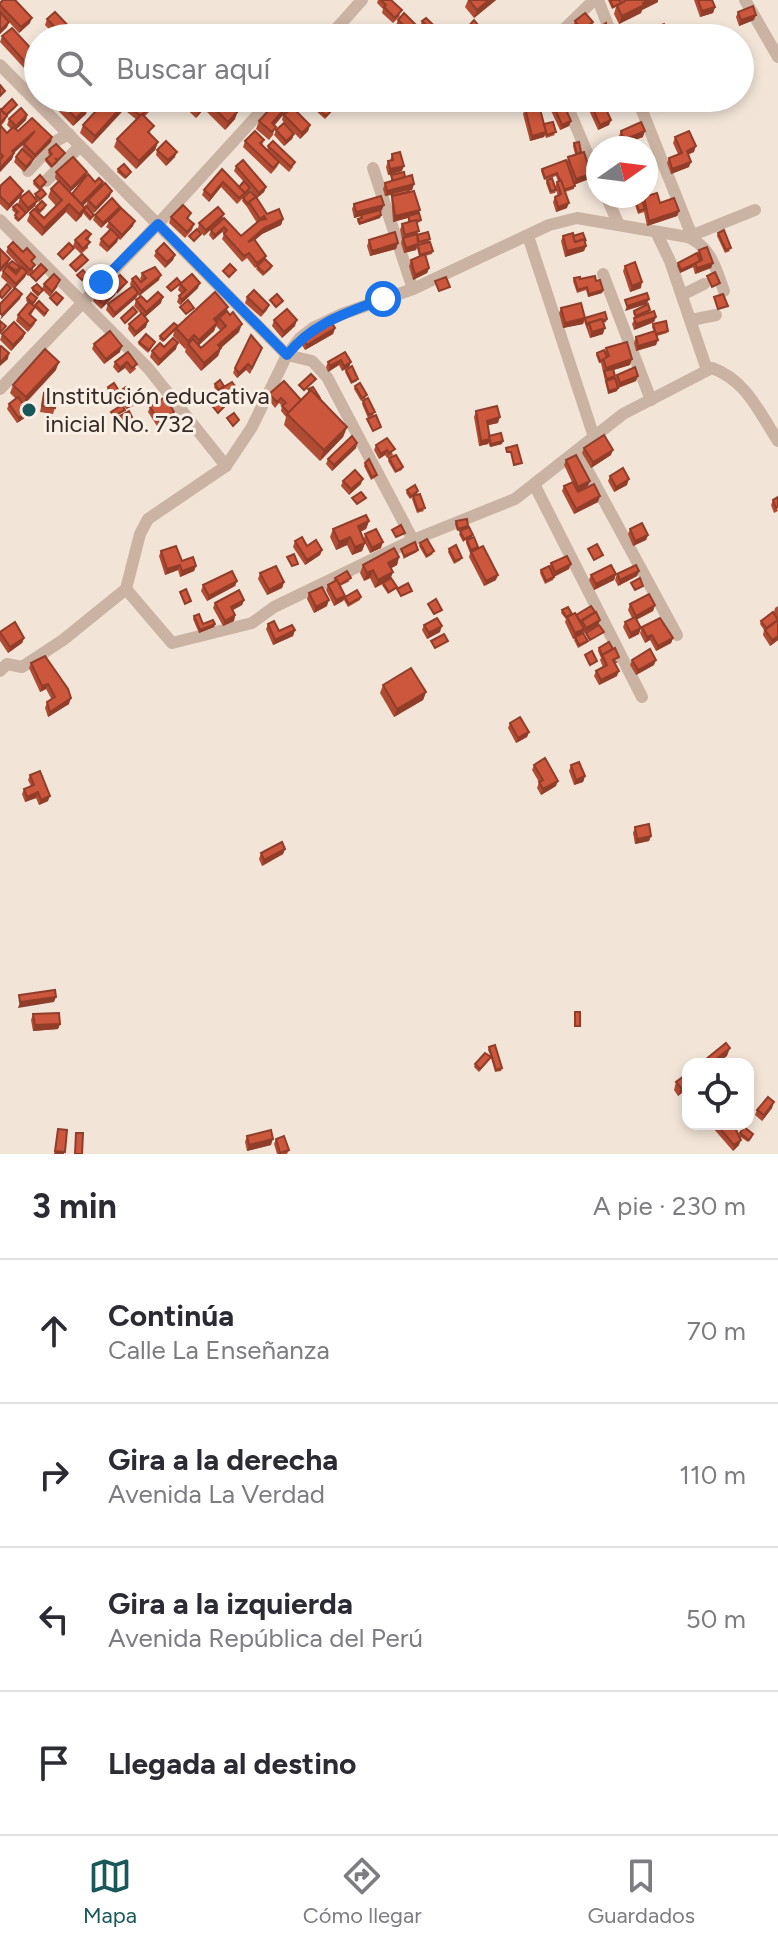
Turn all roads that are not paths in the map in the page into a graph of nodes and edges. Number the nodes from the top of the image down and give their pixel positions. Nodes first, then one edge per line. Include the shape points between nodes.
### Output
1 (362, 0) edge
2 (596, 0) edge
3 (745, 0) edge
4 (341, 24) edge
5 (570, 24) edge
6 (607, 24) edge
7 (778, 57) edge
8 (0, 65) edge
9 (24, 89) edge
10 (47, 112) edge
11 (260, 112) edge
12 (570, 112) edge
13 (642, 112) edge
14 (69, 134) junction
15 (80, 146) junction
16 (586, 150) edge
17 (373, 168) dead end
18 (28, 171) edge
19 (46, 181) edge
20 (611, 208) edge
21 (755, 210) dead end
22 (0, 220) edge
23 (158, 224) junction
24 (619, 225) junction
25 (10, 230) junction
26 (656, 232) junction
27 (528, 236) junction
28 (690, 236) junction
29 (0, 241) edge
30 (684, 259) edge
31 (672, 265) junction
32 (603, 274) dead end
33 (704, 284) dead end
34 (413, 289) junction
35 (724, 291) edge
36 (682, 295) junction
37 (82, 301) junction
38 (716, 315) edge
39 (691, 320) junction
40 (287, 355) junction
41 (707, 370) junction
42 (0, 389) edge
43 (651, 400) junction
44 (594, 437) junction
45 (778, 441) edge
46 (577, 451) junction
47 (226, 466) junction
48 (534, 484) junction
49 (413, 540) junction
50 (126, 589) junction
51 (677, 635) dead end
52 (0, 671) edge
53 (642, 697) dead end

1 - 4 street
2 - 5 street
2 - 6 street
3 - 7 street
8 - 9 street
10 - 14 street
11 - 23 street
12 - 16 street
13 - 28 street
14 - 15 street
14 - 18 street
15 - 19 street
15 - 23 street
17 - 34 street
20 - 24 street
21 - 28 street
22 - 25 street
23 - 37 street
23 - 40 street
24 - 26 street
24 - 27 street via 577,218
25 - 29 street
25 - 37 street
26 - 28 street
26 - 31 street
27 - 34 street
27 - 44 street
28 - 35 street via 714,252
30 - 31 street
31 - 36 street
32 - 43 street
33 - 36 street
34 - 40 street via 313,328
36 - 39 street
37 - 42 street
37 - 47 street via 148,368
38 - 39 street
39 - 41 street
40 - 47 street via 252,427
40 - 49 street via 312,361 327,377
41 - 43 street
41 - 45 street via 729,374 740,383
43 - 44 street
44 - 46 street
46 - 48 street
46 - 51 street
47 - 50 street via 148,519
48 - 49 street via 515,499
48 - 53 street
49 - 50 street via 274,607 252,623 172,643
50 - 52 street via 22,667 7,664

